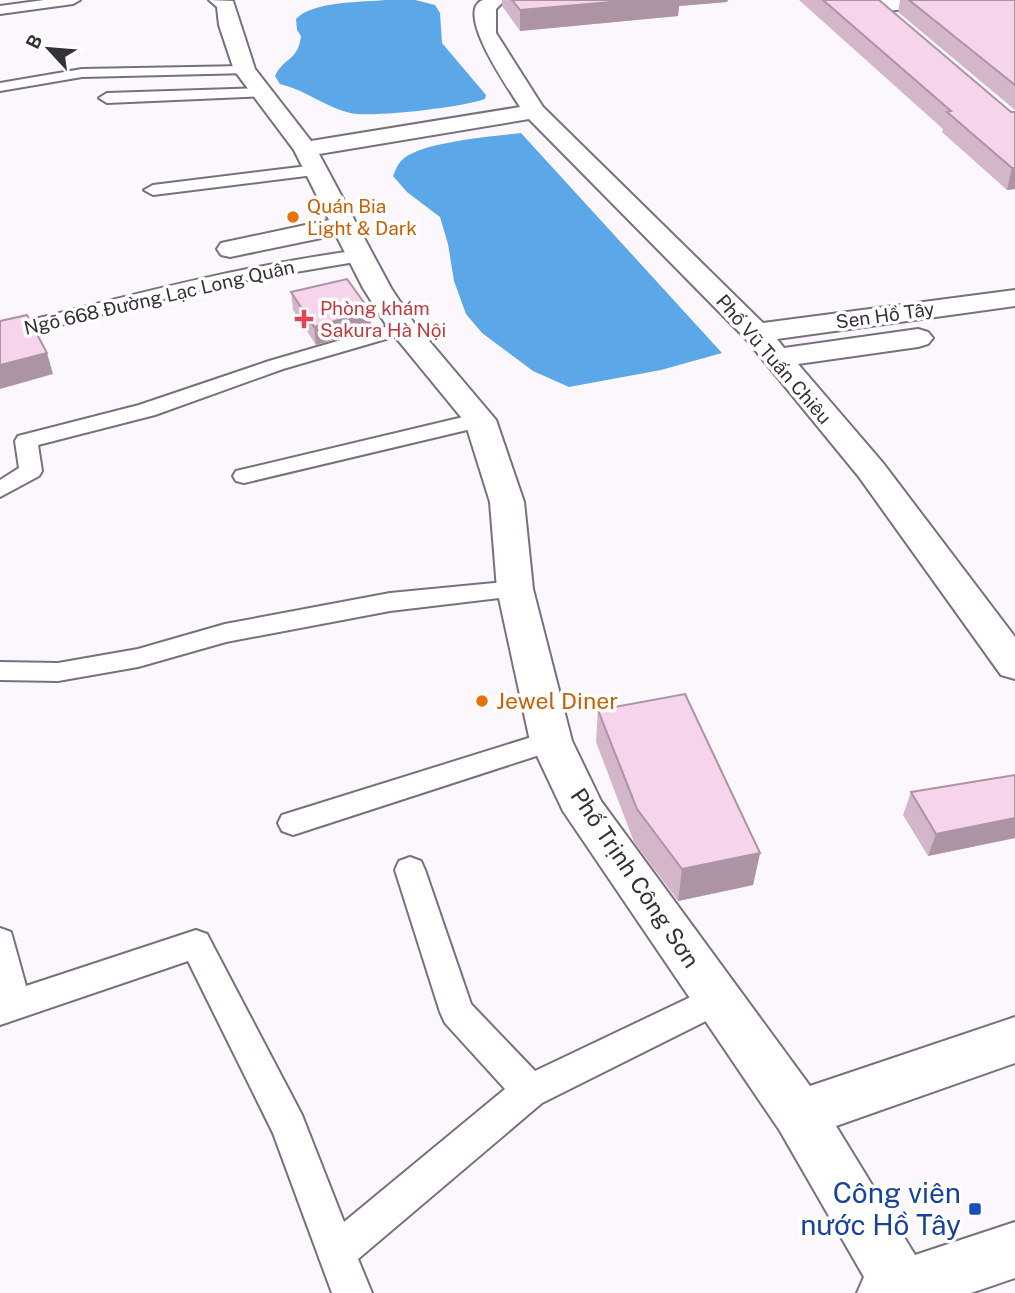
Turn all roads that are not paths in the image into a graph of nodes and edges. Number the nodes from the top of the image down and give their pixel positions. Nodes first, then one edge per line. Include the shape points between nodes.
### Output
1 (73, 0) edge
2 (219, 0) edge
3 (495, 0) edge
4 (941, 0) edge
5 (871, 3) edge
6 (0, 10) edge
7 (896, 24) edge
8 (254, 81) junction
9 (0, 87) edge
10 (107, 98) dead end
11 (534, 111) junction
12 (311, 160) junction
13 (153, 190) dead end
14 (353, 241) junction
15 (230, 249) dead end
16 (1015, 298) edge
17 (1015, 324) edge
18 (404, 328) junction
19 (756, 332) junction
20 (0, 334) edge
21 (775, 358) junction
22 (480, 420) junction
23 (244, 476) dead end
24 (0, 490) edge
25 (515, 589) junction
26 (1015, 665) edge
27 (0, 671) edge
28 (551, 741) junction
29 (293, 823) dead end
30 (410, 870) dead end
31 (0, 942) edge
32 (716, 1000) junction
33 (7, 1008) edge
34 (1015, 1040) edge
35 (530, 1091) junction
36 (799, 1114) junction
37 (1015, 1250) edge
38 (336, 1253) junction
39 (894, 1290) edge
40 (352, 1293) edge

1 - 6 lane
2 - 8 street, Phố Trịnh Công Sơn via 226,5 229,25
3 - 11 street, Phố Vũ Tuấn Chiêu via 486,7 485,33
4 - 5 street
5 - 7 street
8 - 9 lane via 82,73
8 - 10 lane
8 - 12 street, Phố Trịnh Công Sơn
11 - 12 street
11 - 19 street, Phố Vũ Tuấn Chiêu
12 - 13 lane
12 - 14 street, Phố Trịnh Công Sơn
14 - 15 street
14 - 18 street, Phố Trịnh Công Sơn
14 - 20 lane, Ngõ 668 Đường Lạc Long Quân via 315,261 196,284
16 - 19 street, Sen Hồ Tây
17 - 21 street, Sen Hồ Tây
18 - 22 street, Phố Trịnh Công Sơn
18 - 24 lane via 276,365 147,410 26,442 31,471
19 - 21 street, Phố Vũ Tuấn Chiêu
21 - 26 street, Phố Vũ Tuấn Chiêu via 871,470
22 - 23 lane
22 - 25 street, Phố Trịnh Công Sơn via 507,502
25 - 27 lane via 390,602 225,633 138,659 58,672
25 - 28 street, Phố Trịnh Công Sơn
28 - 29 lane
28 - 32 street, Phố Trịnh Công Sơn via 585,811
30 - 35 lane via 457,1012
31 - 33 lane
32 - 35 lane
32 - 36 street, Phố Trịnh Công Sơn
33 - 38 lane via 196,944 289,1128
34 - 36 street
35 - 38 lane
36 - 39 street, Phố Trịnh Công Sơn
37 - 39 street
38 - 40 lane

